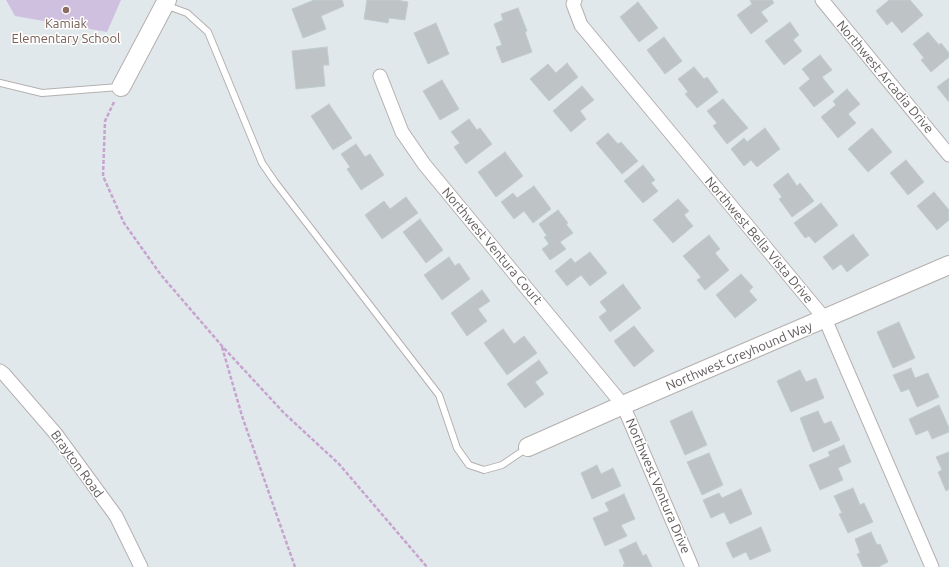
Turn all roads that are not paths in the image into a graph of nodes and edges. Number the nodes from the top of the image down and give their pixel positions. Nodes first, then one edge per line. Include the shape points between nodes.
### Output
1 (822, 0) edge
2 (574, 2) edge
3 (166, 3) edge
4 (380, 76) dead end
5 (0, 83) edge
6 (121, 87) joint
7 (949, 154) edge
8 (949, 265) edge
9 (825, 319) junction
10 (0, 371) edge
11 (623, 405) junction
12 (528, 447) joint
13 (141, 567) edge
14 (692, 567) edge
15 (932, 567) edge

1 - 7 street, Northwest Arcadia Drive
2 - 9 street, Northwest Bella Vista Drive via 581,25
3 - 6 street
3 - 12 lane via 187,14 208,32 262,163 439,395 457,448 469,465 484,470 502,465
4 - 11 street, Northwest Ventura Court via 402,132 424,164
5 - 6 lane via 42,93
8 - 9 street, Northwest Greyhound Way
9 - 11 street, Northwest Greyhound Way
9 - 15 street, Northwest Bella Vista Drive
10 - 13 street, Brayton Road via 56,434 116,516
11 - 12 street, Northwest Greyhound Way
11 - 14 street, Northwest Ventura Drive

